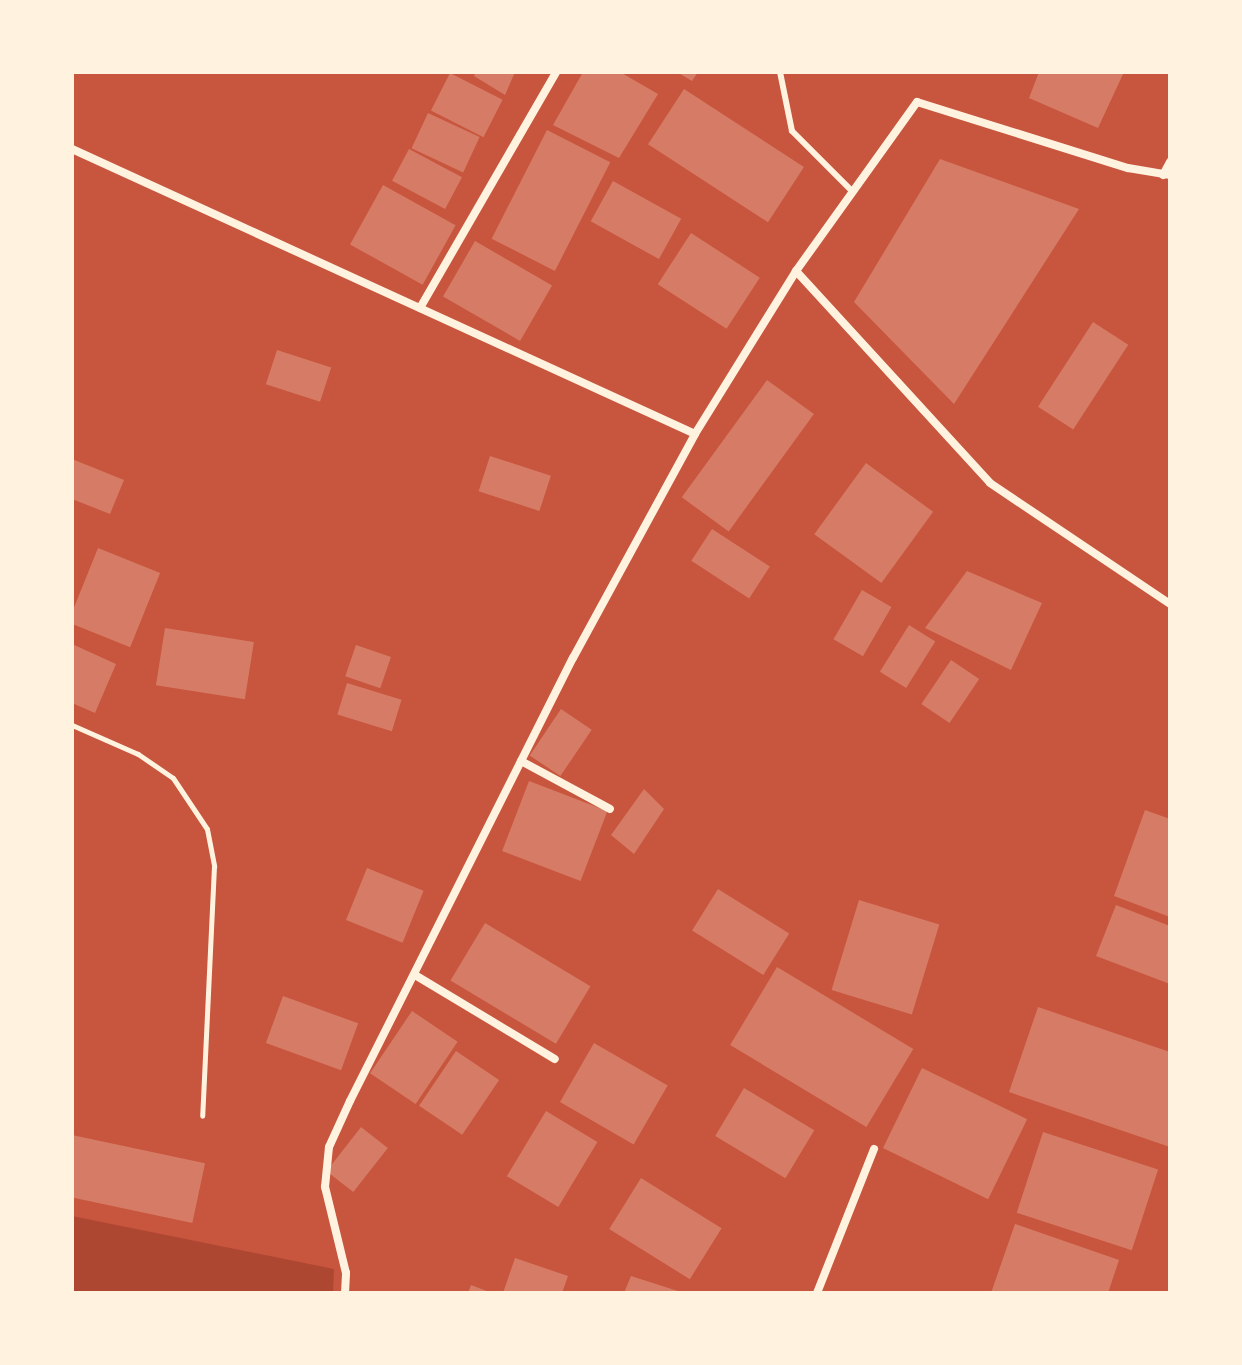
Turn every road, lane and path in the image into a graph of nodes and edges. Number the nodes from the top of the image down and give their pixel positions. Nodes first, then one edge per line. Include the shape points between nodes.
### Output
1 (556, 72) edge
2 (780, 72) edge
3 (72, 149) edge
4 (1170, 162) edge
5 (1167, 175) edge
6 (853, 192) junction
7 (796, 271) junction
8 (420, 308) junction
9 (695, 434) junction
10 (1170, 604) edge
11 (72, 725) edge
12 (521, 761) junction
13 (610, 809) dead end
14 (415, 975) junction
15 (555, 1059) dead end
16 (202, 1116) dead end
17 (874, 1149) dead end
18 (345, 1293) edge
19 (817, 1293) edge

1 - 8 street
2 - 6 lane via 792,131
3 - 8 street
4 - 5 street
5 - 6 street via 917,102
6 - 7 street
7 - 9 street
7 - 10 street via 990,483
8 - 9 street
9 - 12 street
11 - 16 path via 138,754 173,778 207,829 214,866
12 - 13 street
12 - 14 street
14 - 15 street
14 - 18 street via 329,1147 325,1187 346,1273
17 - 19 street

